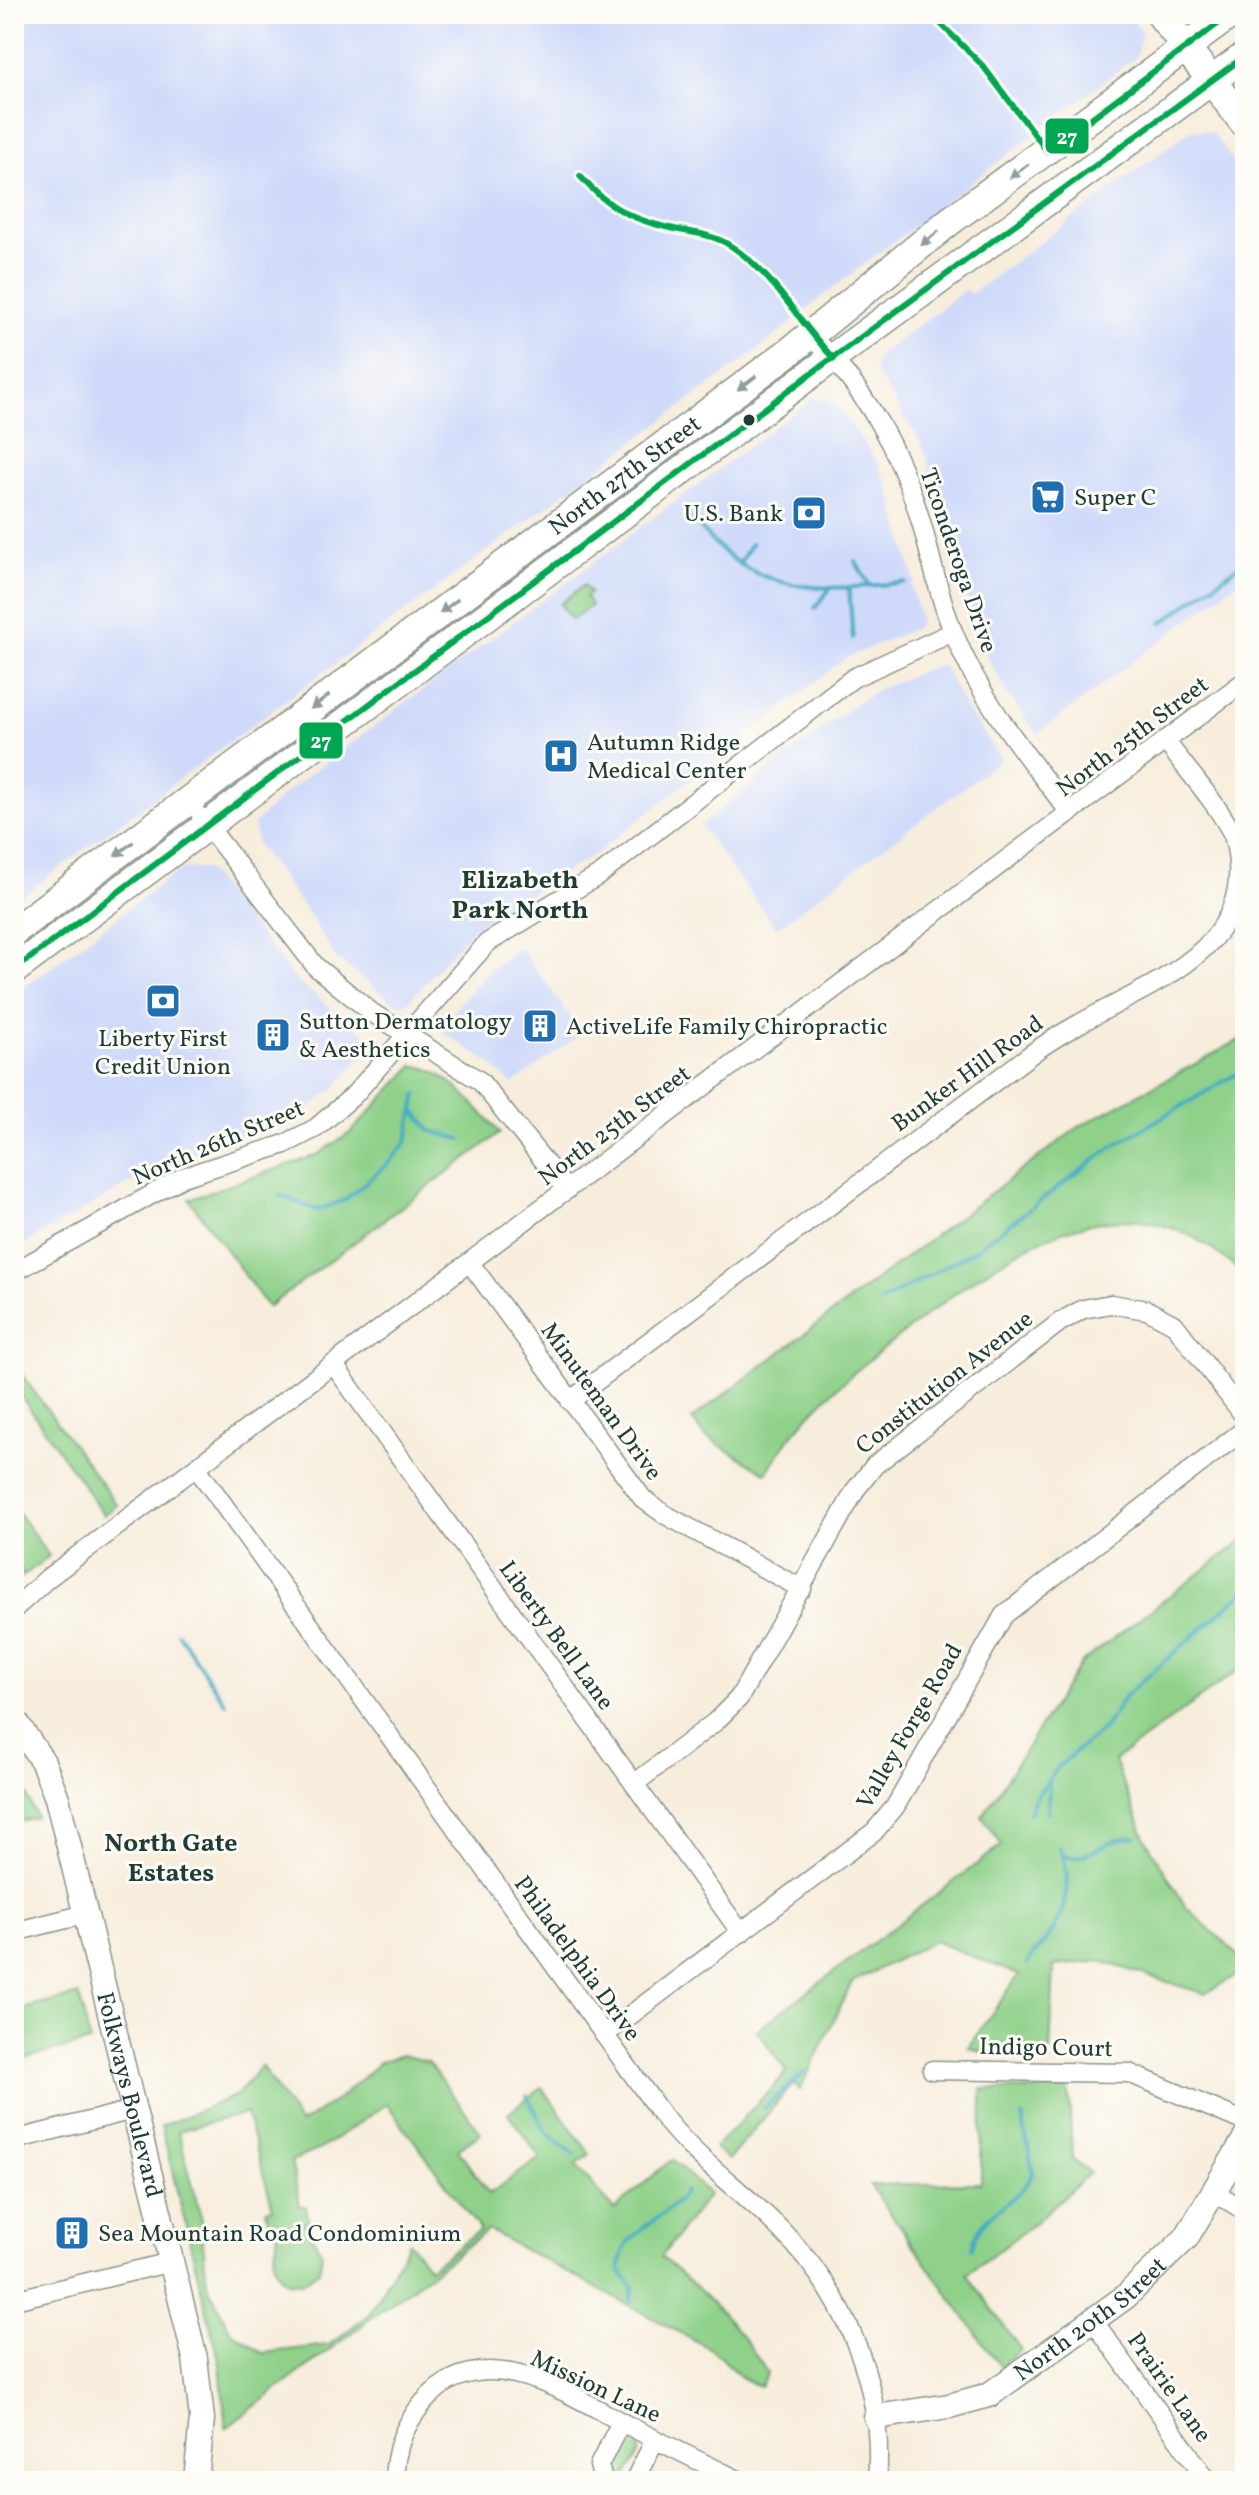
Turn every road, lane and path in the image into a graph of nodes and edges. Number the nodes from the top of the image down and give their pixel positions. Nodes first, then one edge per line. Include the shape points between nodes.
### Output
1 (1160, 14) edge
2 (1218, 18) edge
3 (1187, 47) junction
4 (1244, 59) edge
5 (1212, 80) junction
6 (1245, 124) edge
7 (816, 331) junction
8 (834, 359) junction
9 (953, 632) junction
10 (1245, 681) edge
11 (1165, 740) junction
12 (193, 797) junction
13 (1070, 813) junction
14 (208, 825) junction
15 (14, 931) edge
16 (14, 970) edge
17 (408, 1035) junction
18 (567, 1190) junction
19 (470, 1263) junction
20 (14, 1272) edge
21 (334, 1365) junction
22 (570, 1401) junction
23 (1245, 1417) edge
24 (1245, 1429) edge
25 (197, 1468) junction
26 (802, 1589) junction
27 (14, 1609) edge
28 (14, 1719) edge
29 (634, 1784) junction
30 (86, 1914) junction
31 (14, 1932) edge
32 (741, 1933) junction
33 (604, 2035) junction
34 (932, 2070) dead end
35 (133, 2110) junction
36 (1245, 2122) edge
37 (1245, 2139) edge
38 (14, 2140) edge
39 (1216, 2193) junction
40 (1245, 2211) edge
41 (171, 2262) junction
42 (14, 2300) edge
43 (1093, 2320) junction
44 (876, 2417) junction
45 (621, 2422) junction
46 (655, 2440) junction
47 (196, 2481) edge
48 (394, 2481) edge
49 (603, 2481) edge
50 (634, 2481) edge
51 (740, 2481) edge
52 (877, 2481) edge
53 (1208, 2481) edge

1 - 3 main road
2 - 3 main road, North 27th Street
2 - 4 main road
3 - 5 main road
3 -> 7 main road, North 27th Street via 950,221
4 - 5 main road, North 27th Street
5 - 6 main road
5 - 8 main road, North 27th Street
7 - 8 street, Ticonderoga Drive
7 -> 12 main road, North 27th Street
8 - 9 street, Ticonderoga Drive via 871,409 897,457
8 - 14 main road, North 27th Street
9 - 13 street, Ticonderoga Drive via 997,714
9 - 17 street, North 26th Street via 853,678 601,874 496,936
10 - 11 street, North 25th Street
11 - 13 street, North 25th Street
11 - 22 street, Bunker Hill Road via 1238,847 1242,890 1223,938 1194,964 1034,1052
12 - 14 street
12 -> 15 main road, North 27th Street
13 - 18 street, North 25th Street
14 - 16 main road, North 27th Street
14 - 17 street via 316,967 362,1006
17 - 18 street via 488,1088
17 - 20 street, North 26th Street via 343,1107 316,1128 285,1144 170,1183
18 - 19 street, North 25th Street
19 - 21 street, North 25th Street
19 - 22 street, Minuteman Drive
21 - 25 street, North 25th Street
21 - 29 street, Liberty Bell Lane
22 - 26 street, Minuteman Drive via 630,1485 651,1505
23 - 26 street, Constitution Avenue via 1185,1334 1167,1319 1127,1305 1083,1309 886,1453 863,1478
24 - 32 street, Valley Forge Road via 1015,1604 984,1644 887,1819
25 - 27 street, North 25th Street
25 - 33 street, Philadelphia Drive
26 - 29 street, Constitution Avenue via 732,1707
28 - 30 street, Folkways Boulevard via 53,1786
29 - 32 street, Liberty Bell Lane
30 - 31 street
30 - 35 street, Folkways Boulevard
32 - 33 street, Valley Forge Road
33 - 44 street, Philadelphia Drive via 678,2135 780,2229 817,2272 852,2333
34 - 36 street, Indigo Court via 1129,2073
35 - 38 street
35 - 41 street, Folkways Boulevard
37 - 39 street, North 20th Street
39 - 40 street
39 - 43 street, North 20th Street via 1169,2257
41 - 42 street
41 - 47 street, Folkways Boulevard via 200,2394
43 - 44 street, North 20th Street via 981,2399
43 - 53 street, Prairie Lane
44 - 52 street, Philadelphia Drive
45 - 46 street, Mission Lane
45 - 48 street, Mission Lane via 532,2377 495,2371 466,2375 438,2388 408,2423 397,2451
45 - 49 street via 599,2465
46 - 50 street
46 - 51 street, Mission Lane

